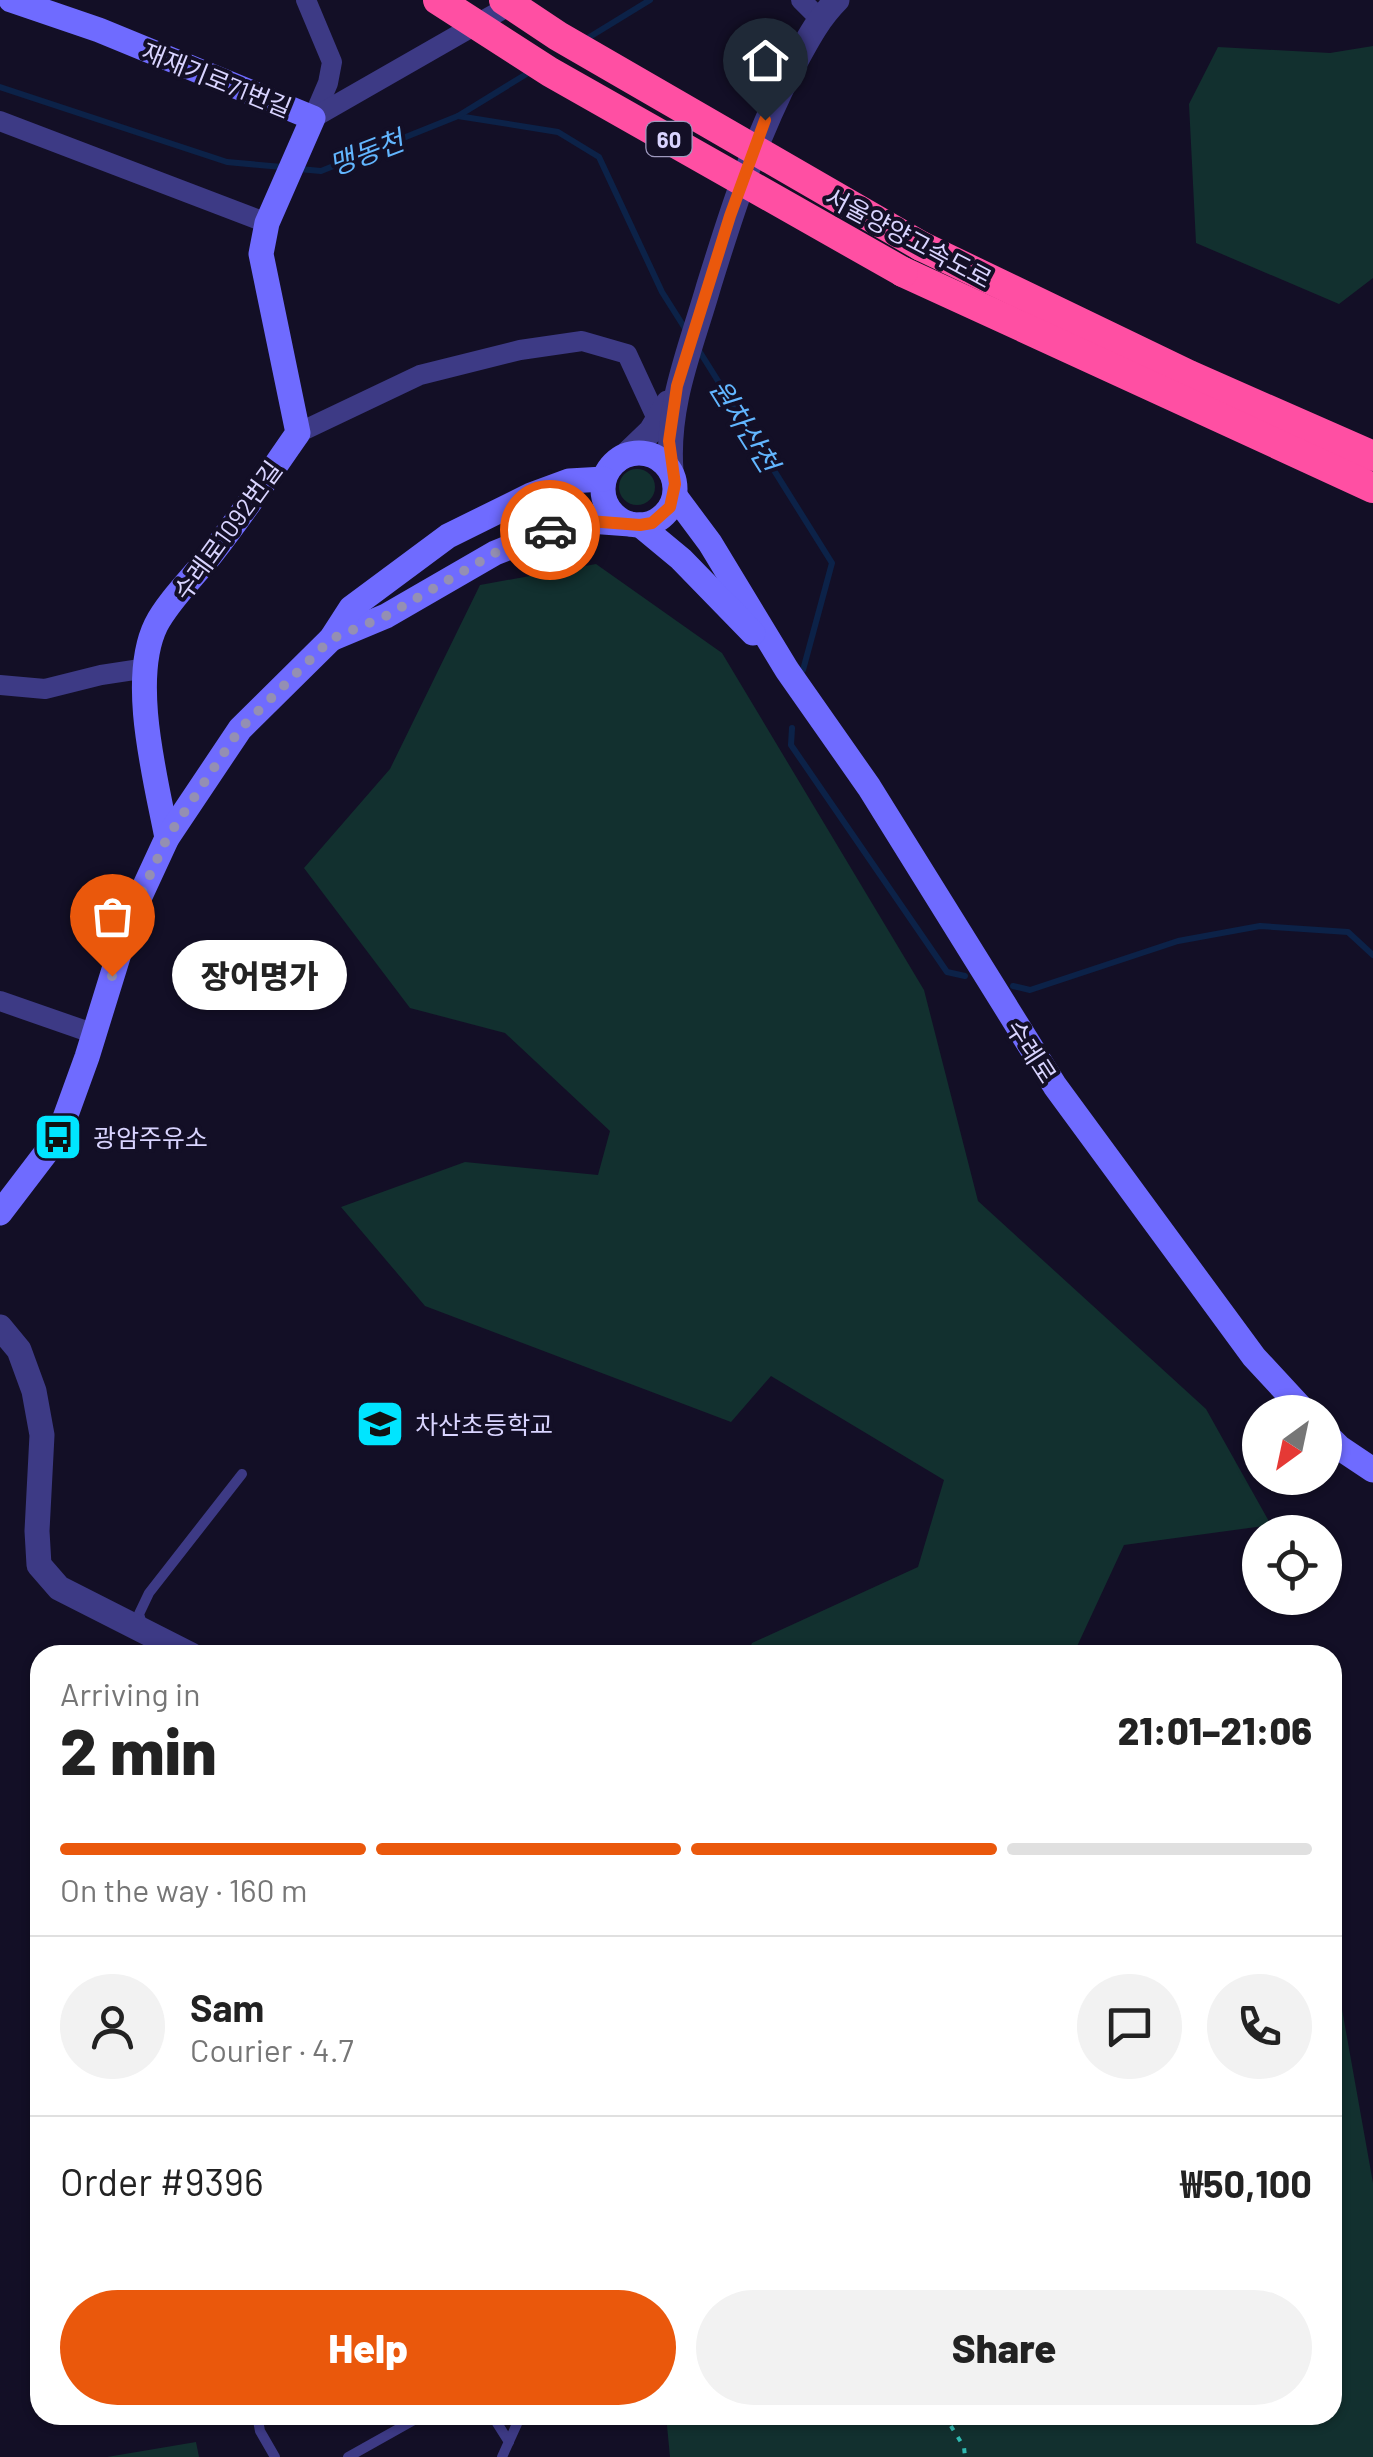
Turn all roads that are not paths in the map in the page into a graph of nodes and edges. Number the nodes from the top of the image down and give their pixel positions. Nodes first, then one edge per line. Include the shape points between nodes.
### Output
1 (11, 0) edge
2 (306, 0) edge
3 (438, 0) edge
4 (504, 0) edge
5 (519, 0) edge
6 (819, 6) edge
7 (313, 118) junction
8 (0, 122) edge
9 (267, 223) junction
10 (677, 386) junction
11 (658, 421) junction
12 (298, 433) junction
13 (626, 455) junction
14 (1373, 456) edge
15 (604, 479) junction
16 (673, 484) junction
17 (1373, 488) edge
18 (635, 524) junction
19 (331, 639) junction
20 (147, 668) junction
21 (788, 670) junction
22 (0, 685) edge
23 (167, 838) junction
24 (0, 1000) edge
25 (94, 1034) junction
26 (0, 1213) edge
27 (0, 1326) edge
28 (1289, 1395) edge
29 (1342, 1449) edge
30 (1373, 1470) edge
31 (242, 1474) dead end
32 (143, 1630) junction
33 (172, 1645) edge
34 (259, 2425) edge
35 (405, 2425) edge
36 (498, 2425) edge
37 (517, 2425) edge
38 (509, 2442) junction
39 (275, 2457) edge
40 (348, 2457) edge
41 (502, 2457) edge

1 - 7 main road, 재재기로71번길
2 - 7 street via 332,62
3 - 17 highway, 서울양양고속도로 / 60, bridge via 550,72 903,272
4 - 14 highway, 서울양양고속도로 / 60, bridge via 921,246
5 - 7 street, 재재기로71번길
6 - 10 street via 765,120
7 - 9 main road
8 - 9 street
9 - 12 main road via 261,254
10 - 11 street
10 - 16 street via 669,441
11 - 12 street via 627,354 582,342 420,374
11 - 13 street
12 - 20 main road, 수레로1092번길 via 156,625
13 - 15 main road
13 - 16 main road via 652,454
15 - 18 main road via 608,507
15 - 19 main road via 531,495 448,536 351,608
16 - 18 main road via 662,516
16 - 21 main road, 수레로
18 - 19 main road via 576,520 495,553 386,616
18 - 21 main road, 수레로 via 681,559
19 - 23 main road via 240,729
20 - 22 street via 45,689
20 - 23 main road, 수레로1092번길
21 - 28 main road, 수레로 via 1054,1086 1254,1358
23 - 25 main road via 130,918
24 - 25 street
25 - 26 main road via 58,1136
27 - 32 street via 19,1350 42,1436 39,1565 59,1588
29 - 30 main road
31 - 32 lane via 149,1593 139,1614
32 - 33 street
34 - 39 lane
35 - 40 lane
36 - 38 lane
37 - 38 lane
38 - 41 lane

